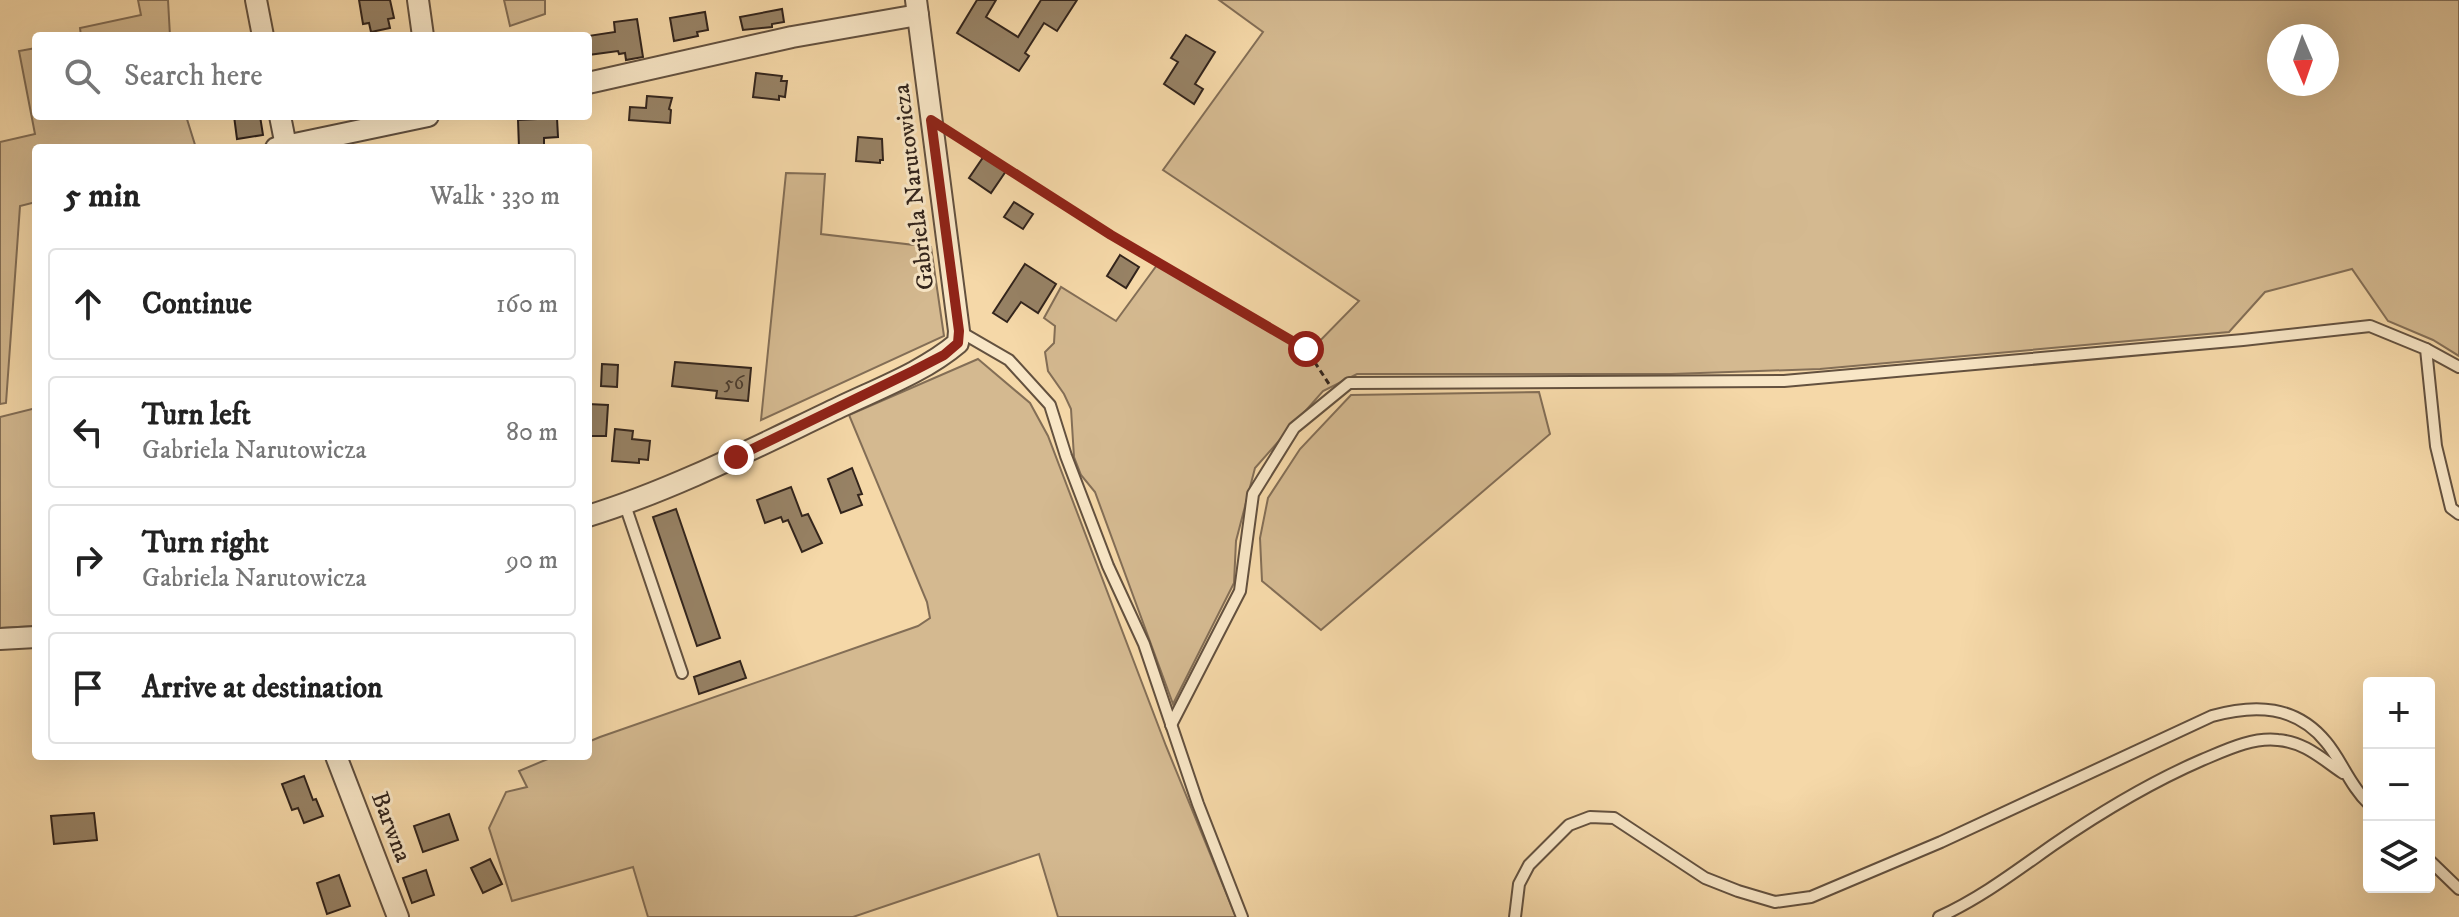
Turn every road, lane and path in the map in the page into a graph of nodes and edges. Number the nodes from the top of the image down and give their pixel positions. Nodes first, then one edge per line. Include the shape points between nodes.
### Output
1 (256, 0) edge
2 (418, 0) edge
3 (917, 8) edge
4 (262, 32) edge
5 (422, 32) edge
6 (592, 82) edge
7 (280, 120) edge
8 (409, 120) edge
9 (931, 120) junction
10 (281, 144) edge
11 (295, 144) edge
12 (959, 331) junction
13 (2426, 349) junction
14 (2459, 367) edge
15 (1336, 394) junction
16 (625, 505) junction
17 (2459, 514) edge
18 (592, 515) edge
19 (32, 637) edge
20 (0, 639) edge
21 (682, 673) dead end
22 (1171, 725) junction
23 (338, 760) edge
24 (2348, 776) junction
25 (2363, 799) edge
26 (2435, 866) edge
27 (2459, 889) edge
28 (398, 917) edge
29 (1242, 917) edge
30 (1515, 917) edge
31 (1939, 917) edge

1 - 4 street
2 - 5 street
3 - 6 street
3 - 9 street, Gabriela Narutowicza
7 - 10 street
8 - 11 street
9 - 12 street, Gabriela Narutowicza
9 - 15 path via 1111,235 1306,349
12 - 16 street via 958,343 944,355
12 - 22 lane via 1009,360 1050,405
13 - 14 lane
13 - 15 lane via 2370,326 1784,381 1349,383
13 - 17 lane via 2436,446 2451,508
15 - 22 lane via 1294,428 1253,494 1240,591
16 - 18 street
16 - 21 lane
19 - 20 street
22 - 29 lane
23 - 28 street, Barwna
24 - 25 lane
24 - 30 lane via 2326,742 2303,720 2275,710 2235,709 1811,897 1775,902 1705,878 1614,818 1590,817 1569,825 1529,865 1519,884
24 - 31 lane via 2307,748 2281,740 2228,749 2153,782 1975,900
26 - 27 lane

